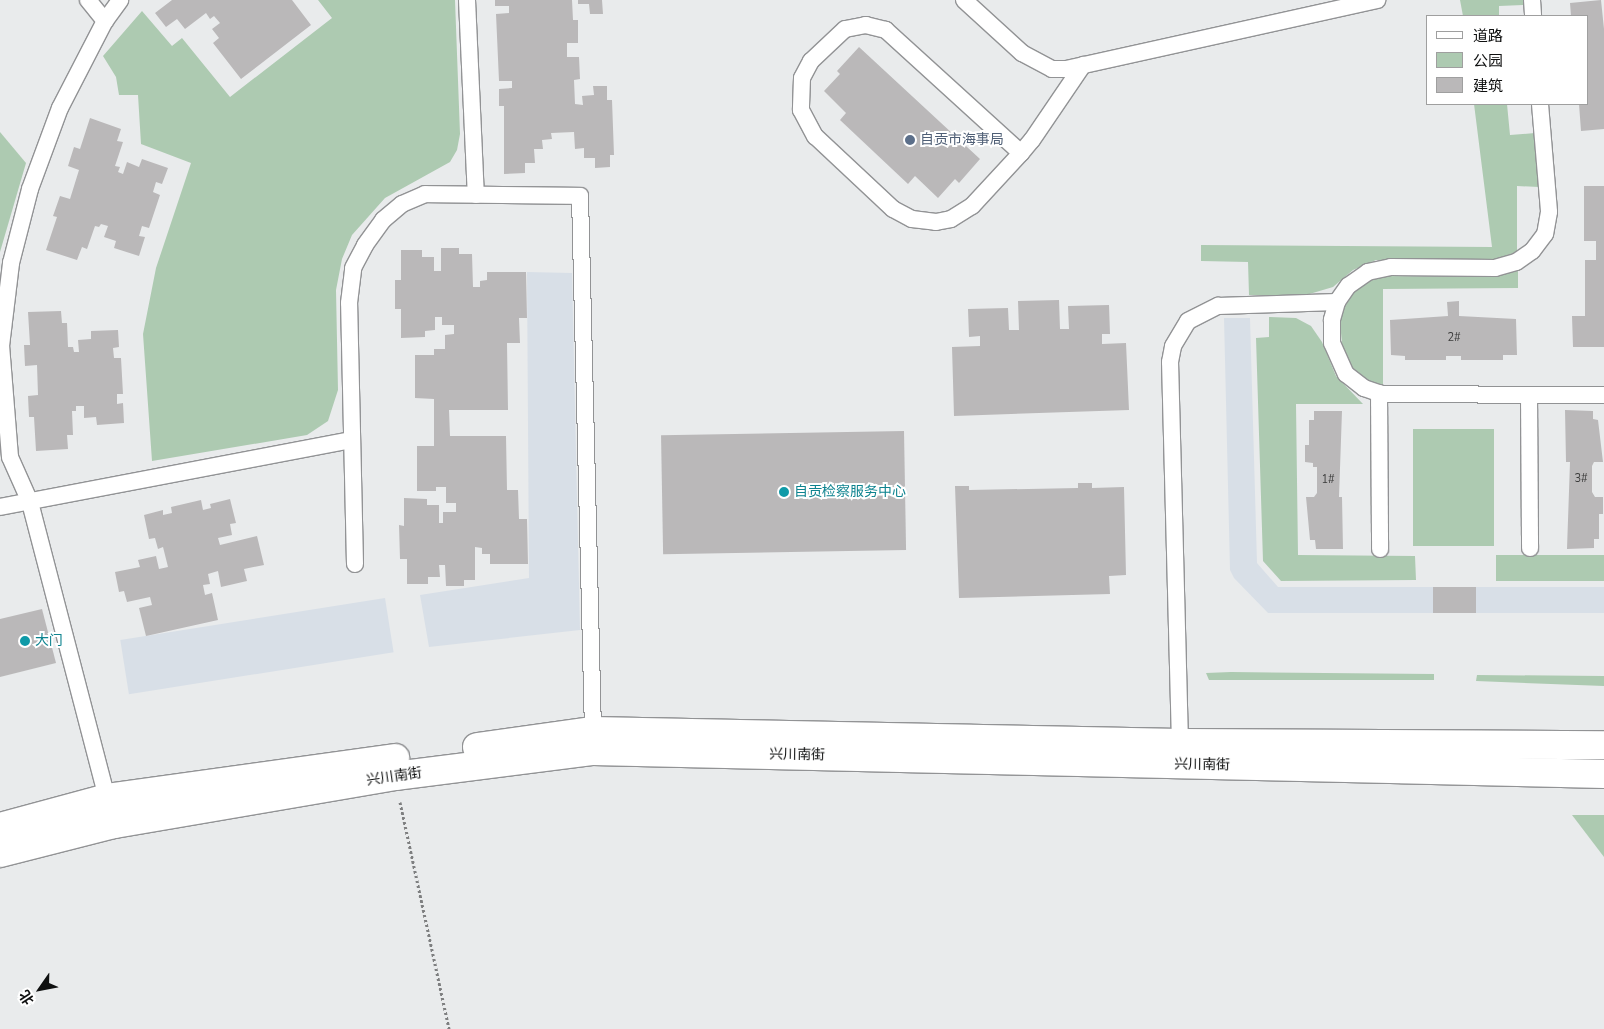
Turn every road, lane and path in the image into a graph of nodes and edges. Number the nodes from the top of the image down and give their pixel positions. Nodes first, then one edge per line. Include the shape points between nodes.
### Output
1 (88, 0) edge
2 (120, 0) edge
3 (467, 0) edge
4 (964, 0) edge
5 (1377, 0) edge
6 (1532, 0) edge
7 (1533, 15) edge
8 (105, 21) junction
9 (1083, 65) junction
10 (1540, 105) edge
11 (1021, 153) junction
12 (476, 195) junction
13 (1336, 302) junction
14 (1379, 393) junction
15 (1529, 394) junction
16 (1604, 395) edge
17 (351, 440) junction
18 (30, 502) junction
19 (0, 507) edge
20 (1530, 548) dead end
21 (1380, 549) dead end
22 (355, 564) dead end
23 (593, 730) junction
24 (1180, 743) junction
25 (1604, 746) edge
26 (1604, 774) edge
27 (395, 776) junction
28 (107, 798) junction
29 (0, 826) edge
30 (0, 852) edge
31 (449, 1029) edge

1 - 8 lane
2 - 8 lane
3 - 12 lane
4 - 9 lane via 1033,61 1052,69
5 - 9 lane
6 - 7 lane
8 - 18 lane via 60,108 30,189 11,263 1,346 5,420 10,457
9 - 11 lane
10 - 13 lane via 1550,212 1545,234 1532,251 1516,262 1495,268 1378,268 1357,278
11 - 11 lane via 964,213 936,222 912,220 893,209 815,136 801,110 802,78 811,61 845,29 866,25 886,30
12 - 17 lane via 425,194 402,204 383,220 354,268 349,303
12 - 23 lane via 580,196
13 - 14 lane via 1331,332 1339,365 1354,382
13 - 24 lane via 1218,306 1188,321 1173,346 1170,362
14 - 15 lane
14 - 21 lane
15 - 16 lane
15 - 20 lane
17 - 18 lane
17 - 22 lane
18 - 19 lane
18 - 28 lane
23 - 24 street, 兴川南街
23 - 28 street, 兴川南街
24 - 25 street, 兴川南街
26 - 27 street, 兴川南街 via 593,751
27 - 30 street, 兴川南街 via 114,824
27 - 31 path
28 - 29 street, 兴川南街

